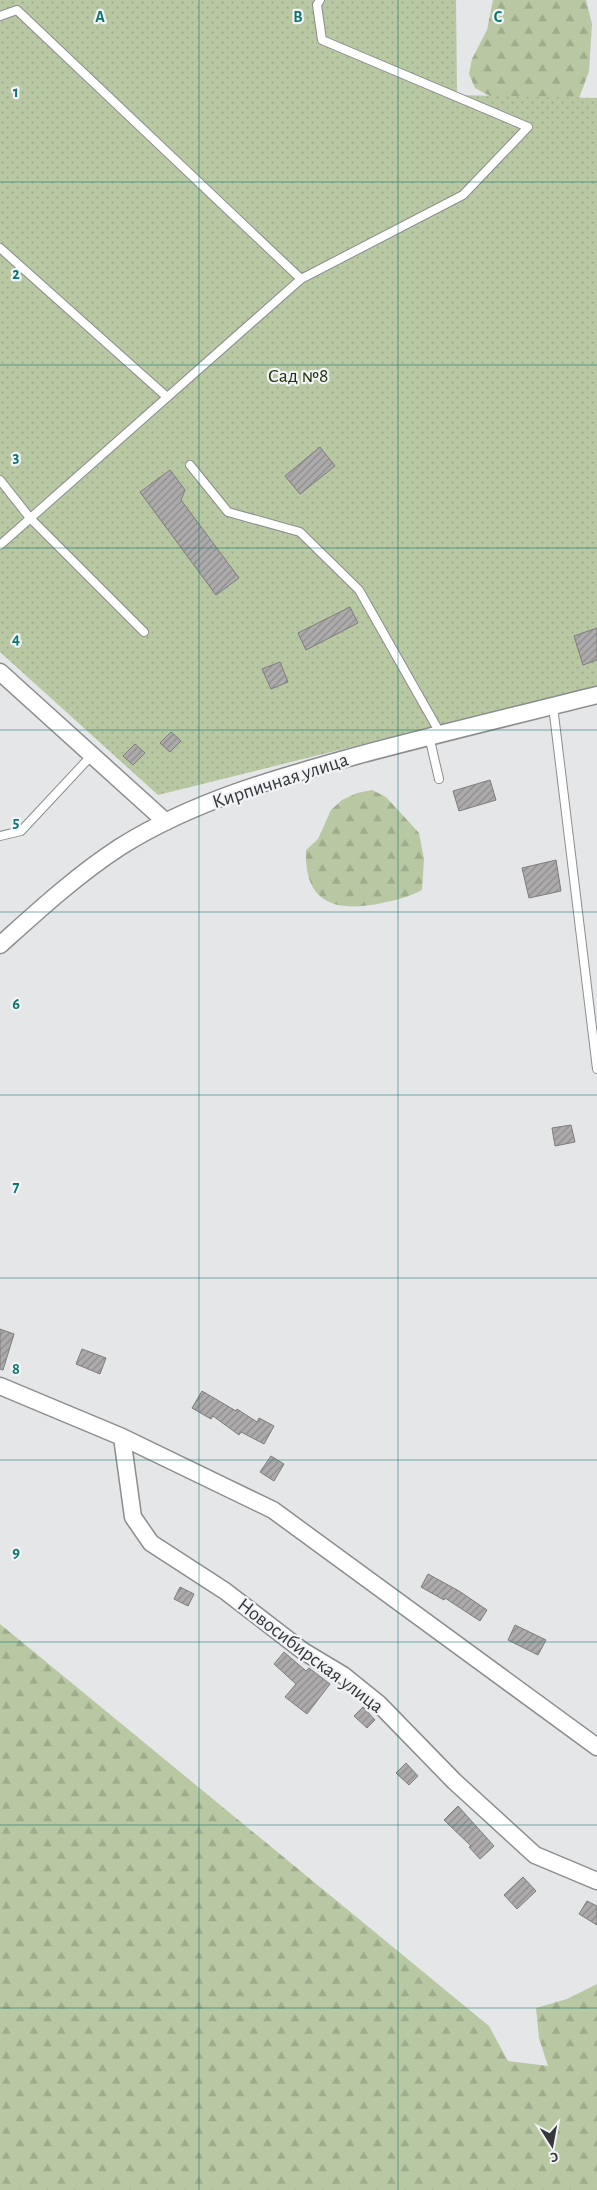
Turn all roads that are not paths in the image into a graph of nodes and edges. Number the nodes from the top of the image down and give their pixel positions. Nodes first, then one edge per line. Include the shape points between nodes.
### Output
1 (320, 0) edge
2 (0, 16) edge
3 (0, 248) edge
4 (301, 279) junction
5 (168, 397) junction
6 (190, 465) dead end
7 (0, 480) edge
8 (30, 518) junction
9 (0, 545) edge
10 (144, 632) dead end
11 (0, 672) edge
12 (597, 696) edge
13 (552, 706) junction
14 (434, 735) junction
15 (92, 755) junction
16 (439, 779) dead end
17 (166, 822) junction
18 (0, 836) edge
19 (0, 945) edge
20 (597, 1069) edge
21 (0, 1386) edge
22 (122, 1437) junction
23 (597, 1747) edge
24 (597, 1881) edge

1 - 4 lane via 317,5 322,40 528,127 463,195
2 - 4 lane via 17,10
3 - 5 lane
4 - 5 lane
5 - 8 lane
6 - 14 lane via 228,512 300,532 358,590
7 - 8 lane
8 - 9 lane
8 - 10 lane
11 - 15 street
12 - 13 street, Кирпичная улица
13 - 14 street, Кирпичная улица
13 - 20 lane
14 - 16 lane
14 - 17 street, Кирпичная улица via 273,778
15 - 17 street
15 - 18 lane via 21,831
17 - 19 street, Кирпичная улица via 79,876
21 - 22 street
22 - 23 street via 274,1510
22 - 24 street, Новосибирская улица via 133,1518 151,1543 225,1591 379,1704 454,1781 535,1855

